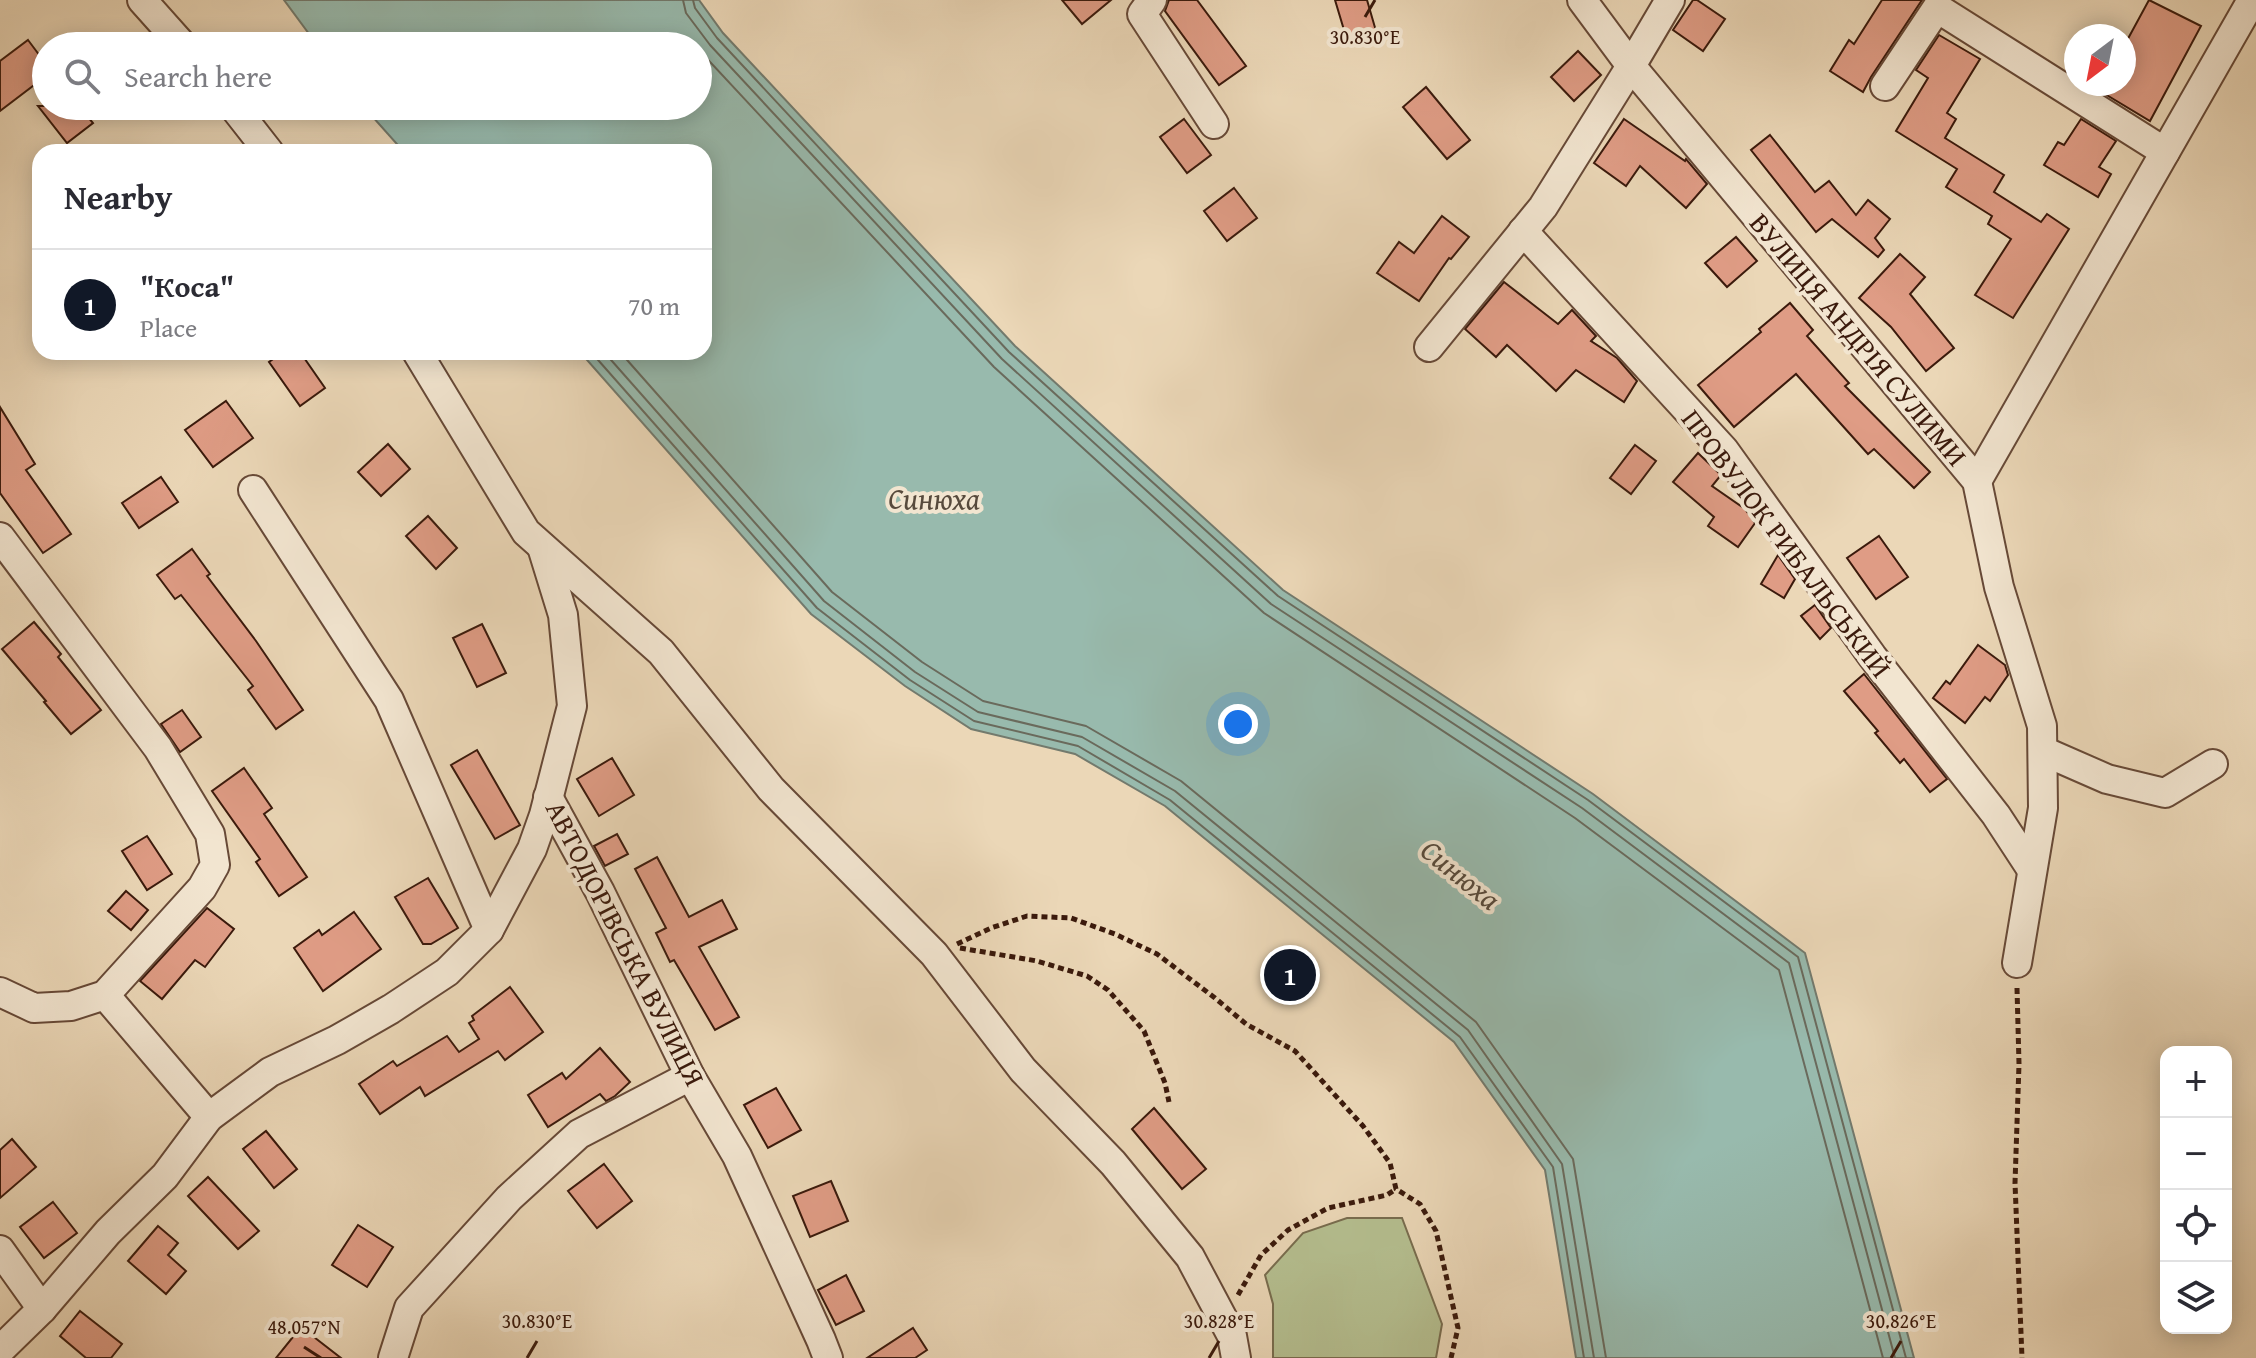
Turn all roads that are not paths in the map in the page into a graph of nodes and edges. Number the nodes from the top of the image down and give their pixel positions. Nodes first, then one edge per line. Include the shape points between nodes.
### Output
1 (142, 0) edge
2 (1582, 0) edge
3 (1670, 0) edge
4 (2252, 0) edge
5 (1147, 7) edge
6 (171, 32) edge
7 (1631, 66) junction
8 (1885, 86) dead end
9 (244, 120) edge
10 (1214, 124) dead end
11 (263, 144) edge
12 (2165, 152) junction
13 (1523, 231) junction
14 (1429, 347) dead end
15 (422, 360) edge
16 (1977, 481) junction
17 (253, 490) dead end
18 (0, 537) edge
19 (541, 546) junction
20 (2043, 751) junction
21 (2213, 764) dead end
22 (548, 797) junction
23 (2032, 870) junction
24 (489, 930) junction
25 (2017, 963) road end
26 (0, 992) edge
27 (105, 995) junction
28 (690, 1076) junction
29 (209, 1117) junction
30 (0, 1250) edge
31 (42, 1309) junction
32 (0, 1350) edge
33 (393, 1358) edge
34 (828, 1358) edge
35 (1236, 1358) edge

1 - 6 street
2 - 7 street, ВУЛИЦЯ АНДРІЯ СУЛИМИ
3 - 7 street
4 - 12 street
5 - 10 street
7 - 13 street
7 - 16 street, ВУЛИЦЯ АНДРІЯ СУЛИМИ
8 - 12 street via 1937,8
9 - 11 street
12 - 16 street
13 - 14 street
13 - 23 street, ПРОВУЛОК РИБАЛЬСЬКИЙ via 1724,450
15 - 19 street, АВТОДОРІВСЬКА ВУЛИЦЯ via 526,532
16 - 20 street, ВУЛИЦЯ АНДРІЯ СУЛИМИ via 1999,587 2042,726
17 - 24 street via 389,700
18 - 27 street via 158,748 210,834 215,865 202,888
19 - 22 street, АВТОДОРІВСЬКА ВУЛИЦЯ via 563,615 572,706
19 - 35 street via 661,652 771,789 934,954 1023,1070 1113,1163 1190,1257 1232,1336
20 - 21 street via 2107,779 2165,793
20 - 23 street, ВУЛИЦЯ АНДРІЯ СУЛИМИ via 2043,808
22 - 24 street via 532,849
22 - 28 street, АВТОДОРІВСЬКА ВУЛИЦЯ
23 - 25 street, ВУЛИЦЯ АНДРІЯ СУЛИМИ
24 - 29 street via 447,972 337,1040 270,1072
26 - 27 street via 34,1008 71,1006
27 - 29 street
28 - 33 street via 579,1134 509,1198 409,1308
28 - 34 street, АВТОДОРІВСЬКА ВУЛИЦЯ via 737,1156
29 - 31 street via 165,1176
30 - 31 street
31 - 32 street

